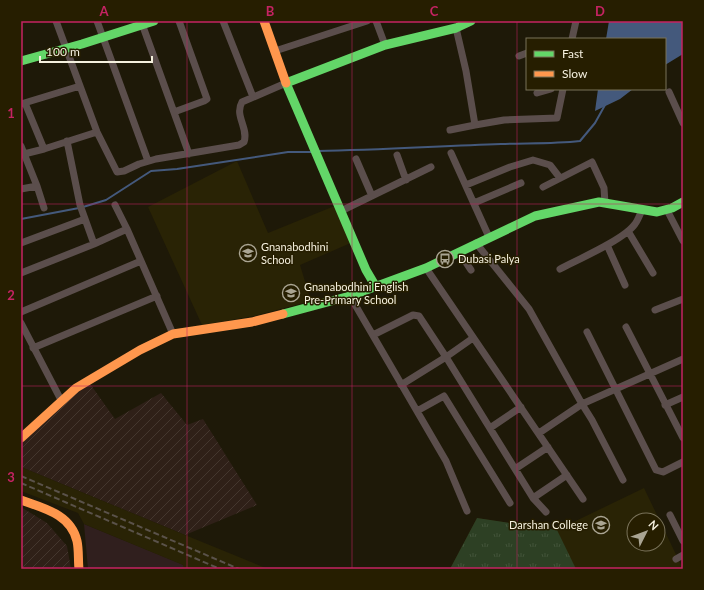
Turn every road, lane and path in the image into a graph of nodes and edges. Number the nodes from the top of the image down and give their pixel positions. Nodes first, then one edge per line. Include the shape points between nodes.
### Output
1 (56, 21) edge
2 (97, 21) edge
3 (154, 21) edge
4 (179, 21) edge
5 (223, 21) edge
6 (367, 21) edge
7 (376, 21) edge
8 (471, 21) edge
9 (576, 21) edge
10 (267, 22) edge
11 (141, 23) edge
12 (456, 28) junction
13 (103, 37) junction
14 (571, 38) edge
15 (385, 45) junction
16 (67, 48) junction
17 (275, 51) junction
18 (526, 53) edge
19 (519, 56) dead end
20 (21, 61) edge
21 (286, 83) junction
22 (80, 86) junction
23 (548, 90) edge
24 (563, 90) edge
25 (668, 92) dead end
26 (537, 93) dead end
27 (253, 97) junction
28 (23, 104) edge
29 (174, 112) junction
30 (683, 123) edge
31 (475, 125) junction
32 (450, 130) dead end
33 (96, 132) junction
34 (67, 141) junction
35 (21, 146) edge
36 (44, 149) junction
37 (451, 153) dead end
38 (24, 154) junction
39 (189, 154) junction
40 (397, 155) dead end
41 (356, 159) dead end
42 (148, 162) junction
43 (431, 167) dead end
44 (560, 178) junction
45 (406, 180) junction
46 (521, 183) dead end
47 (466, 185) junction
48 (37, 186) junction
49 (542, 187) dead end
50 (21, 189) edge
51 (372, 196) junction
52 (683, 202) edge
53 (474, 203) junction
54 (605, 203) junction
55 (114, 205) dead end
56 (44, 208) dead end
57 (642, 210) junction
58 (667, 210) junction
59 (341, 212) junction
60 (85, 219) junction
61 (127, 229) junction
62 (628, 231) junction
63 (489, 237) junction
64 (683, 241) edge
65 (21, 243) edge
66 (94, 244) junction
67 (476, 244) junction
68 (607, 245) junction
69 (459, 252) junction
70 (141, 261) junction
71 (426, 268) junction
72 (560, 269) dead end
73 (471, 270) dead end
74 (21, 273) edge
75 (653, 273) dead end
76 (625, 285) dead end
77 (376, 287) junction
78 (156, 296) junction
79 (350, 296) junction
80 (683, 299) edge
81 (655, 310) dead end
82 (21, 312) edge
83 (21, 323) edge
84 (626, 326) dead end
85 (588, 332) dead end
86 (172, 334) junction
87 (373, 335) junction
88 (473, 338) junction
89 (33, 348) junction
90 (446, 357) junction
91 (683, 359) edge
92 (649, 373) junction
93 (401, 385) junction
94 (615, 388) junction
95 (683, 397) edge
96 (61, 400) junction
97 (582, 404) junction
98 (665, 405) junction
99 (521, 407) junction
100 (417, 411) junction
101 (490, 428) junction
102 (539, 433) junction
103 (21, 438) edge
104 (683, 438) edge
105 (548, 447) junction
106 (683, 462) edge
107 (515, 469) junction
108 (567, 475) junction
109 (623, 480) dead end
110 (533, 498) junction
111 (583, 498) dead end
112 (21, 500) edge
113 (510, 503) dead end
114 (467, 511) dead end
115 (546, 512) dead end
116 (670, 515) dead end
117 (683, 541) edge
118 (79, 569) edge

1 - 16 street
2 - 13 street
3 - 11 street
4 - 29 street via 207,99
5 - 27 street
6 - 17 street
7 - 15 street
8 - 12 street
9 - 14 street
10 - 17 street
11 - 13 street
11 - 29 street
12 - 15 street
12 - 31 street
13 - 16 street
13 - 42 street
15 - 21 street
16 - 20 street
16 - 22 street
17 - 21 street
18 - 19 street
21 - 27 street
21 - 59 street
22 - 28 street
22 - 33 street
23 - 26 street
24 - 31 street via 557,118 504,120
25 - 30 street
27 - 39 street via 242,102 240,106 239,116 246,137 244,142
28 - 36 street
29 - 39 street
31 - 32 street
33 - 34 street
33 - 42 street via 117,172 124,172
34 - 36 street
34 - 60 street
35 - 38 street
36 - 38 street
37 - 47 street
38 - 48 street
39 - 42 street
40 - 45 street
41 - 51 street
43 - 45 street
44 - 47 street via 550,165 534,160
44 - 49 street
44 - 54 street via 592,162 604,188
45 - 51 street
46 - 53 street
47 - 53 street
48 - 50 street
48 - 56 street
51 - 59 street
52 - 58 street
53 - 63 street
54 - 57 street
54 - 63 street via 599,202 535,216
55 - 61 street
57 - 58 street
57 - 62 street
58 - 64 street
59 - 77 street
60 - 65 street
60 - 66 street
61 - 66 street
61 - 70 street
62 - 68 street
62 - 75 street
63 - 67 street
66 - 74 street
67 - 69 street
67 - 97 street via 529,309
68 - 72 street
68 - 76 street
69 - 71 street
69 - 73 street
70 - 78 street
70 - 82 street
71 - 77 street
71 - 88 street
77 - 79 street
78 - 86 street
78 - 89 street
79 - 86 street via 252,322
79 - 87 street
80 - 81 street
83 - 89 street
84 - 92 street
85 - 94 street
86 - 96 street via 76,388
87 - 90 street via 413,315 419,316
87 - 93 street
88 - 90 street
88 - 99 street
89 - 96 street
90 - 93 street
90 - 101 street
91 - 92 street
92 - 94 street
92 - 98 street
93 - 100 street
94 - 97 street
94 - 106 street via 656,470 663,472
95 - 98 street
96 - 103 street
97 - 102 street
97 - 109 street
98 - 104 street
99 - 101 street
99 - 102 street
100 - 113 street via 444,396
100 - 114 street via 452,472
101 - 107 street
102 - 105 street
105 - 107 street
105 - 108 street
107 - 110 street
108 - 110 street
108 - 111 street
110 - 115 street
112 - 118 street via 60,515 70,524 76,538
116 - 117 street

